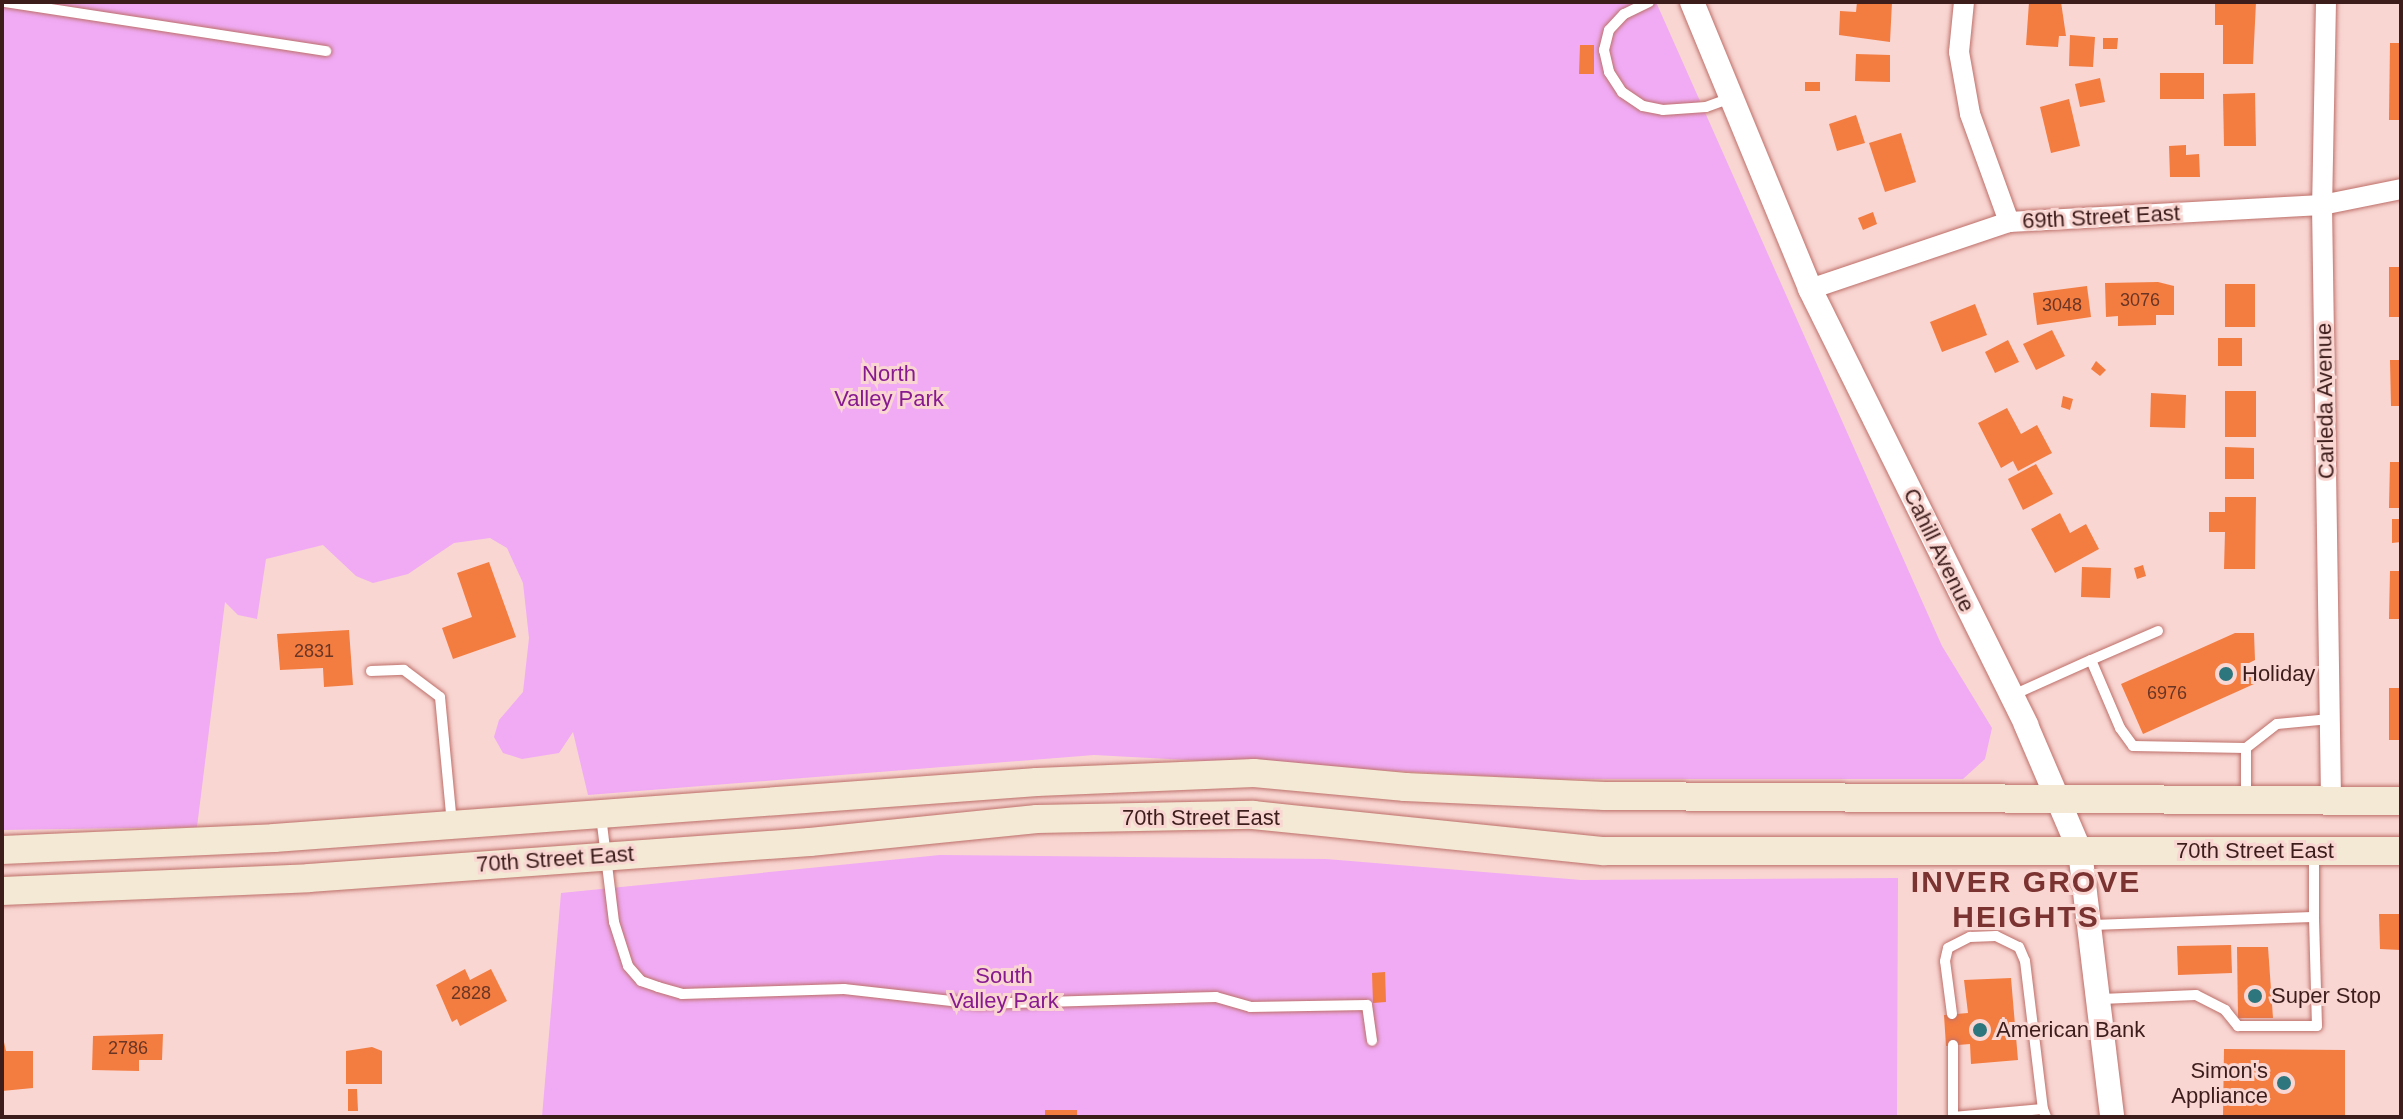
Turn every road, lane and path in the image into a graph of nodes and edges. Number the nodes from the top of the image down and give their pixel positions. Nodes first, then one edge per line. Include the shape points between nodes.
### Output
1 (5, 2) edge
2 (1649, 2) edge
3 (1692, 2) edge
4 (1964, 2) edge
5 (2326, 2) edge
6 (326, 51) dead end
7 (1731, 98) junction
8 (2401, 189) edge
9 (2322, 205) junction
10 (2009, 222) junction
11 (1810, 289) junction
12 (2158, 631) dead end
13 (2091, 660) junction
14 (371, 671) dead end
15 (2011, 696) junction
16 (2330, 719) junction
17 (2246, 748) junction
18 (2055, 799) junction
19 (2246, 800) junction
20 (2331, 800) junction
21 (2401, 801) edge
22 (601, 814) junction
23 (452, 825) junction
24 (2, 850) edge
25 (2314, 850) junction
26 (2080, 851) junction
27 (2401, 851) edge
28 (605, 855) junction
29 (2, 891) edge
30 (2314, 917) junction
31 (2091, 925) junction
32 (2101, 999) junction
33 (1952, 1014) dead end
34 (1372, 1041) dead end
35 (1953, 1045) dead end
36 (2044, 1113) edge
37 (1953, 1116) edge
38 (2112, 1117) edge

1 - 6 lane
2 - 7 lane via 1624,14 1609,30 1604,50 1622,92 1643,106 1663,110 1706,107
3 - 7 street, Cahill Avenue
4 - 10 street via 1959,52 1970,114
5 - 9 street, Carleda Avenue
7 - 11 street, Cahill Avenue
8 - 9 street, 69th Street East
9 - 10 street, 69th Street East
9 - 16 street, Carleda Avenue
10 - 11 street, 69th Street East
11 - 15 street, Cahill Avenue
12 - 13 lane
13 - 15 lane
13 - 17 lane via 2133,746
14 - 23 lane via 404,670 440,697
15 - 18 street, Cahill Avenue
16 - 17 lane via 2277,724
16 - 20 street, Carleda Avenue
17 - 19 lane
18 - 19 main road, 70th Street East
18 - 22 main road, 70th Street East via 1605,796 1405,787 1254,773 1037,782
18 - 26 street, Cahill Avenue
19 - 20 main road, 70th Street East
20 - 21 main road, 70th Street East
22 - 23 main road, 70th Street East
22 - 28 lane
23 - 24 main road, 70th Street East
25 - 26 main road, 70th Street East
25 - 27 main road, 70th Street East
25 - 30 lane
26 - 28 main road, 70th Street East via 1604,851 1253,815 1037,819
26 - 31 street, Cahill Avenue
28 - 29 main road, 70th Street East via 309,878
28 - 34 lane via 614,922 628,966 641,981 682,994 844,989 978,1004 1216,997 1250,1007 1367,1005
30 - 31 lane
30 - 32 lane via 2317,1026 2238,1026 2225,1010 2196,995
31 - 32 street, Cahill Avenue
32 - 38 street, Cahill Avenue
33 - 36 lane via 1948,948 1970,937 1996,936 2019,947
35 - 37 lane
36 - 37 lane

